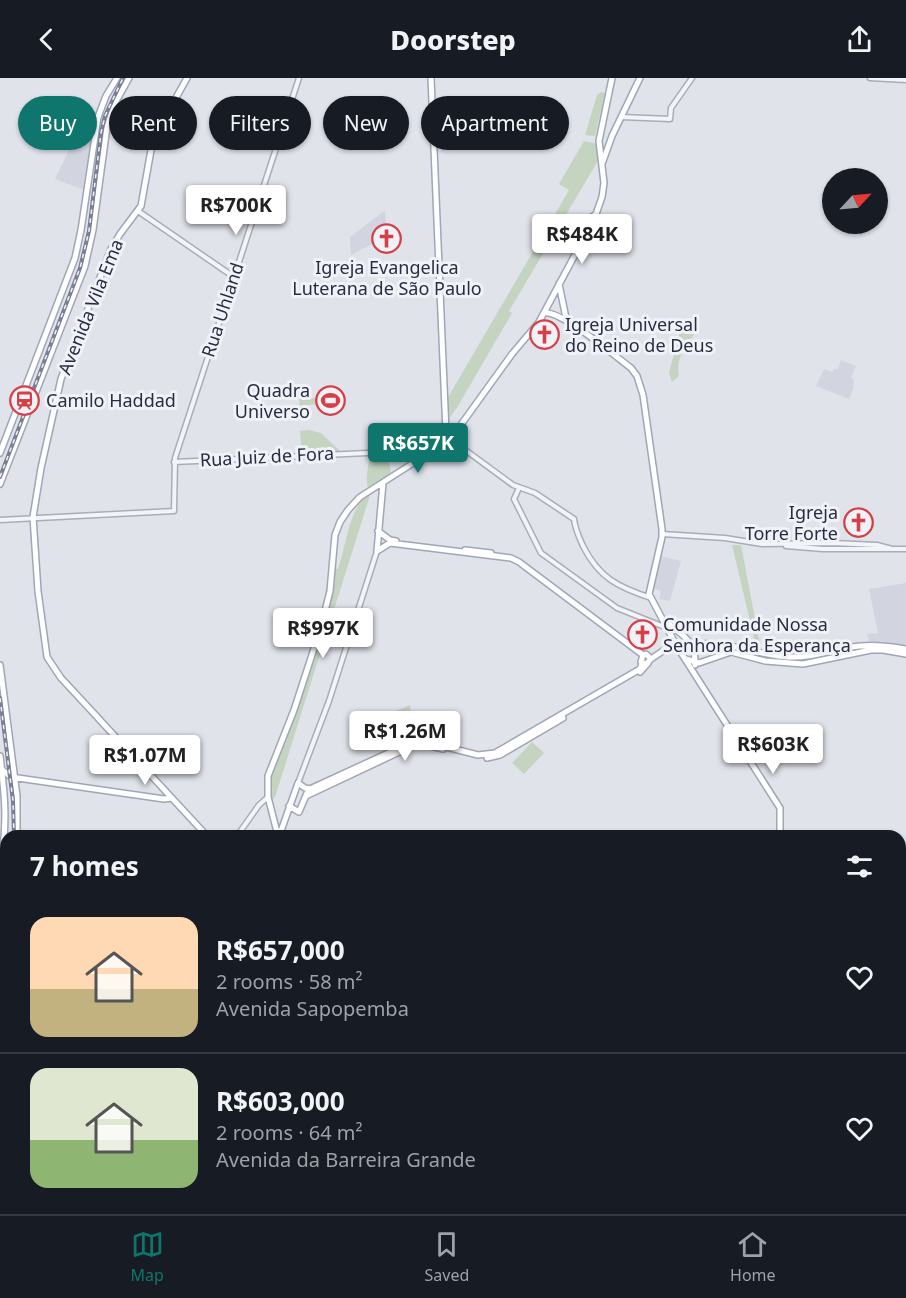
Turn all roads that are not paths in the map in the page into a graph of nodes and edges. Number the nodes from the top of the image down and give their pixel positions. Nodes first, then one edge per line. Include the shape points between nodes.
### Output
1 (117, 78) edge
2 (129, 78) edge
3 (187, 78) edge
4 (299, 78) edge
5 (431, 78) edge
6 (612, 78) edge
7 (640, 78) edge
8 (692, 78) edge
9 (870, 78) edge
10 (906, 80) edge
11 (621, 117) junction
12 (601, 130) junction
13 (612, 136) junction
14 (602, 162) junction
15 (138, 211) junction
16 (234, 277) junction
17 (558, 293) junction
18 (547, 311) junction
19 (561, 314) junction
20 (39, 353) junction
21 (48, 362) junction
22 (449, 438) junction
23 (432, 450) junction
24 (0, 453) edge
25 (174, 462) junction
26 (383, 483) junction
27 (0, 484) edge
28 (519, 488) junction
29 (33, 517) junction
30 (0, 520) edge
31 (378, 531) junction
32 (662, 534) junction
33 (906, 549) edge
34 (377, 551) junction
35 (651, 598) junction
36 (662, 618) junction
37 (667, 628) junction
38 (674, 630) junction
39 (674, 643) junction
40 (693, 645) junction
41 (906, 649) edge
42 (906, 654) edge
43 (647, 658) junction
44 (684, 658) junction
45 (0, 664) edge
46 (694, 669) junction
47 (0, 759) edge
48 (1, 769) edge
49 (15, 774) junction
50 (298, 783) junction
51 (305, 788) junction
52 (306, 796) junction
53 (268, 797) junction
54 (172, 798) junction
55 (289, 806) junction
56 (283, 823) junction
57 (276, 828) joint
58 (6, 830) edge
59 (16, 830) edge
60 (201, 830) edge
61 (241, 830) edge
62 (281, 830) edge
63 (780, 830) edge

1 - 20 main road via 97,121 75,258
2 - 21 main road via 107,127 85,266
3 - 15 main road, Avenida Vila Ema via 153,139
4 - 16 street, Rua Uhland
5 - 22 main road
6 - 12 main road
7 - 11 main road
8 - 11 street via 671,108 670,119
9 - 10 street
11 - 13 main road
12 - 13 main road via 605,136
12 - 14 main road
13 - 14 main road
14 - 17 main road via 603,190 596,214 559,284
15 - 16 street
15 - 29 main road, Avenida Vila Ema via 111,249 61,380
16 - 25 street, Rua Uhland
17 - 18 main road
17 - 19 main road
18 - 19 main road
18 - 22 main road
19 - 32 main road via 637,376
20 - 21 main road
20 - 24 main road
21 - 27 main road
22 - 23 main road
22 - 28 street
23 - 25 street, Rua Juiz de Fora
23 - 26 main road
25 - 29 street, Rua Uhland via 174,511
26 - 31 main road
26 - 53 main road via 356,500 337,528 330,594 294,710 270,769
28 - 35 street via 535,493 574,519 577,534 603,575
28 - 37 street via 514,499 539,551 617,608
29 - 30 street
29 - 54 main road, Avenida Vila Ema via 47,657
31 - 34 main road
31 - 43 main road via 390,540 516,556
32 - 33 street via 718,537 792,548
32 - 35 main road via 649,589
34 - 43 main road via 390,543 514,559
34 - 50 street via 332,693
35 - 36 main road
36 - 37 main road
36 - 38 main road
37 - 38 main road
37 - 39 main road
38 - 40 main road
39 - 43 main road
39 - 44 main road
40 - 41 main road via 743,648 787,657 821,655 868,645
40 - 46 main road
42 - 46 main road via 868,650 793,664 729,652
43 - 51 main road via 640,669 495,753 482,756 416,741
43 - 52 main road via 638,674 497,756 482,758 416,744
44 - 46 main road
44 - 46 main road
45 - 49 main road
46 - 63 main road via 780,808
47 - 48 main road
47 - 49 main road via 7,757
48 - 49 main road via 6,774
48 - 58 main road
49 - 54 main road
49 - 59 main road
50 - 51 main road
50 - 55 main road
51 - 52 main road
52 - 55 main road via 299,812
53 - 57 main road
53 - 61 street
54 - 60 main road, Avenida Vila Ema
55 - 56 main road
56 - 57 main road
56 - 62 main road

